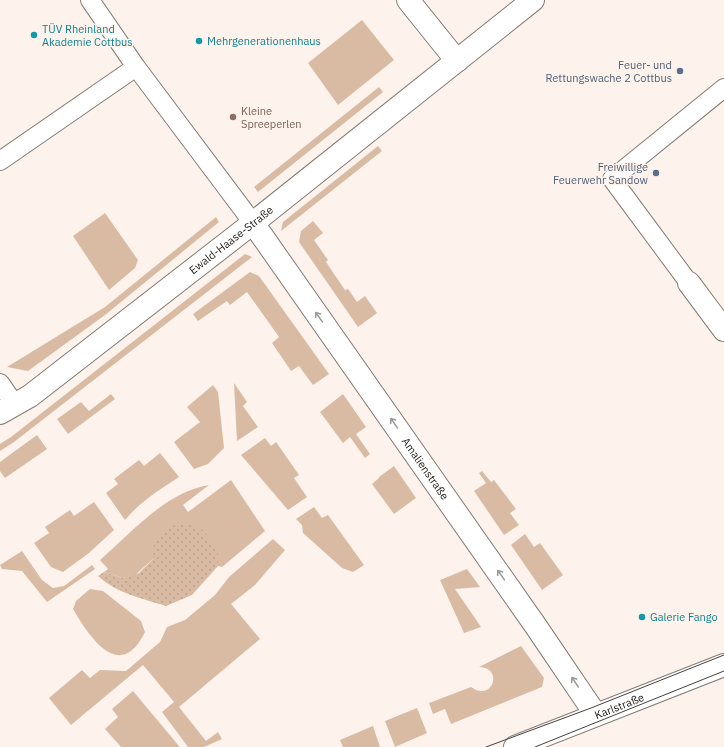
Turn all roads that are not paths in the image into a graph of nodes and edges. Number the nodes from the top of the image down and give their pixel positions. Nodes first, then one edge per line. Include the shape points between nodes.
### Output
1 (90, 0) edge
2 (408, 0) edge
3 (533, 0) edge
4 (457, 61) junction
5 (136, 67) junction
6 (724, 88) edge
7 (0, 161) edge
8 (253, 223) junction
9 (689, 283) joint
10 (724, 330) edge
11 (0, 383) edge
12 (7, 409) edge
13 (724, 665) edge
14 (596, 715) junction
15 (515, 747) edge

1 - 5 lane
2 - 4 street
3 - 4 street, Ewald-Haase-Straße
4 - 8 street, Ewald-Haase-Straße
5 - 7 lane
5 - 8 lane
6 - 9 lane via 612,179
8 - 12 street, Ewald-Haase-Straße via 30,396
14 -> 8 street, Amalienstraße via 536,625
9 - 10 street
11 - 12 lane
13 - 14 street, Karlstraße
14 - 15 street, Karlstraße

